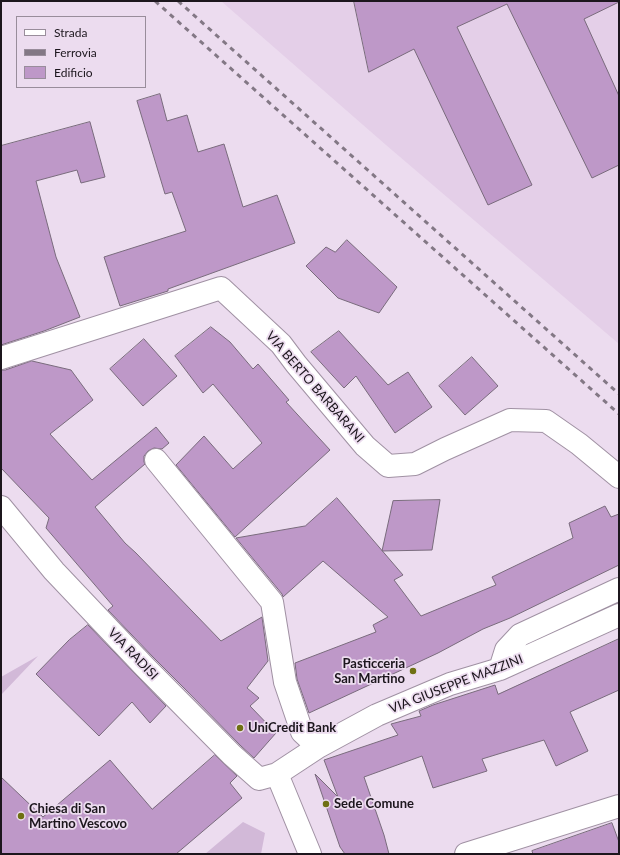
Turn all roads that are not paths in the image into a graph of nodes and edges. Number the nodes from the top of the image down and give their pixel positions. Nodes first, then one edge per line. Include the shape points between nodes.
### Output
1 (1, 358) edge
2 (156, 460) dead end
3 (619, 477) edge
4 (1, 507) edge
5 (619, 589) edge
6 (619, 615) edge
7 (500, 669) junction
8 (318, 747) junction
9 (277, 774) junction
10 (619, 806) edge
11 (310, 854) edge
12 (466, 854) edge

1 - 3 street, VIA BERTO BARBARANI via 221,288 281,344 365,446 388,466 415,464 510,420 546,421
2 - 8 street via 272,602 285,682 302,732
4 - 9 street, VIA RADISI via 54,571 232,755 260,779
5 - 7 street via 520,635 506,650
6 - 7 street, VIA GIUSEPPE MAZZINI
7 - 8 street, VIA GIUSEPPE MAZZINI via 450,684 385,712
8 - 9 street, VIA GIUSEPPE MAZZINI
9 - 11 street
10 - 12 street

